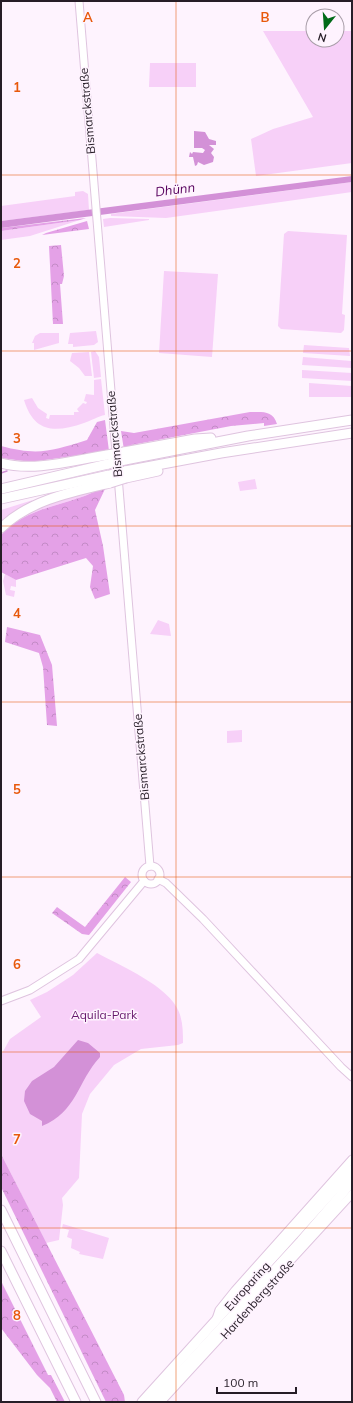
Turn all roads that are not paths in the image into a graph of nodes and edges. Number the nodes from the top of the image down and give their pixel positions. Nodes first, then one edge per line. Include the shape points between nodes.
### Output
1 (79, 1) edge
2 (352, 420) edge
3 (352, 433) edge
4 (108, 459) junction
5 (1, 463) edge
6 (48, 478) junction
7 (109, 479) junction
8 (1, 484) edge
9 (1, 489) edge
10 (14, 496) junction
11 (1, 499) edge
12 (1, 504) edge
13 (1, 528) edge
14 (150, 866) junction
15 (144, 880) junction
16 (158, 880) junction
17 (1, 1001) edge
18 (352, 1077) edge
19 (352, 1159) edge
20 (352, 1170) edge
21 (352, 1182) edge
22 (352, 1194) edge
23 (1, 1210) edge
24 (1, 1251) edge
25 (216, 1321) junction
26 (76, 1402) edge
27 (96, 1402) edge
28 (142, 1402) edge
29 (153, 1402) edge
30 (162, 1402) edge

1 - 14 main road, Bismarckstraße
2 - 4 highway, bridge via 248,436 195,439
3 - 7 highway, bridge via 220,453
4 - 5 highway via 35,466
4 - 6 highway
6 - 8 highway via 23,478
6 - 9 highway
7 - 10 highway
7 - 13 highway via 51,498 17,515
10 - 11 highway
10 - 12 highway
14 - 15 main road via 142,873
14 - 16 main road via 159,872
15 - 16 main road via 151,884
15 - 17 main road via 79,959 30,990
16 - 18 main road via 166,883 203,919
19 - 25 main road via 235,1290 219,1310
20 - 25 highway, Europaring
21 - 29 highway, Europaring via 301,1242
22 - 30 main road, Hardenbergstraße
23 - 27 highway
24 - 26 highway
25 - 28 highway, Europaring

